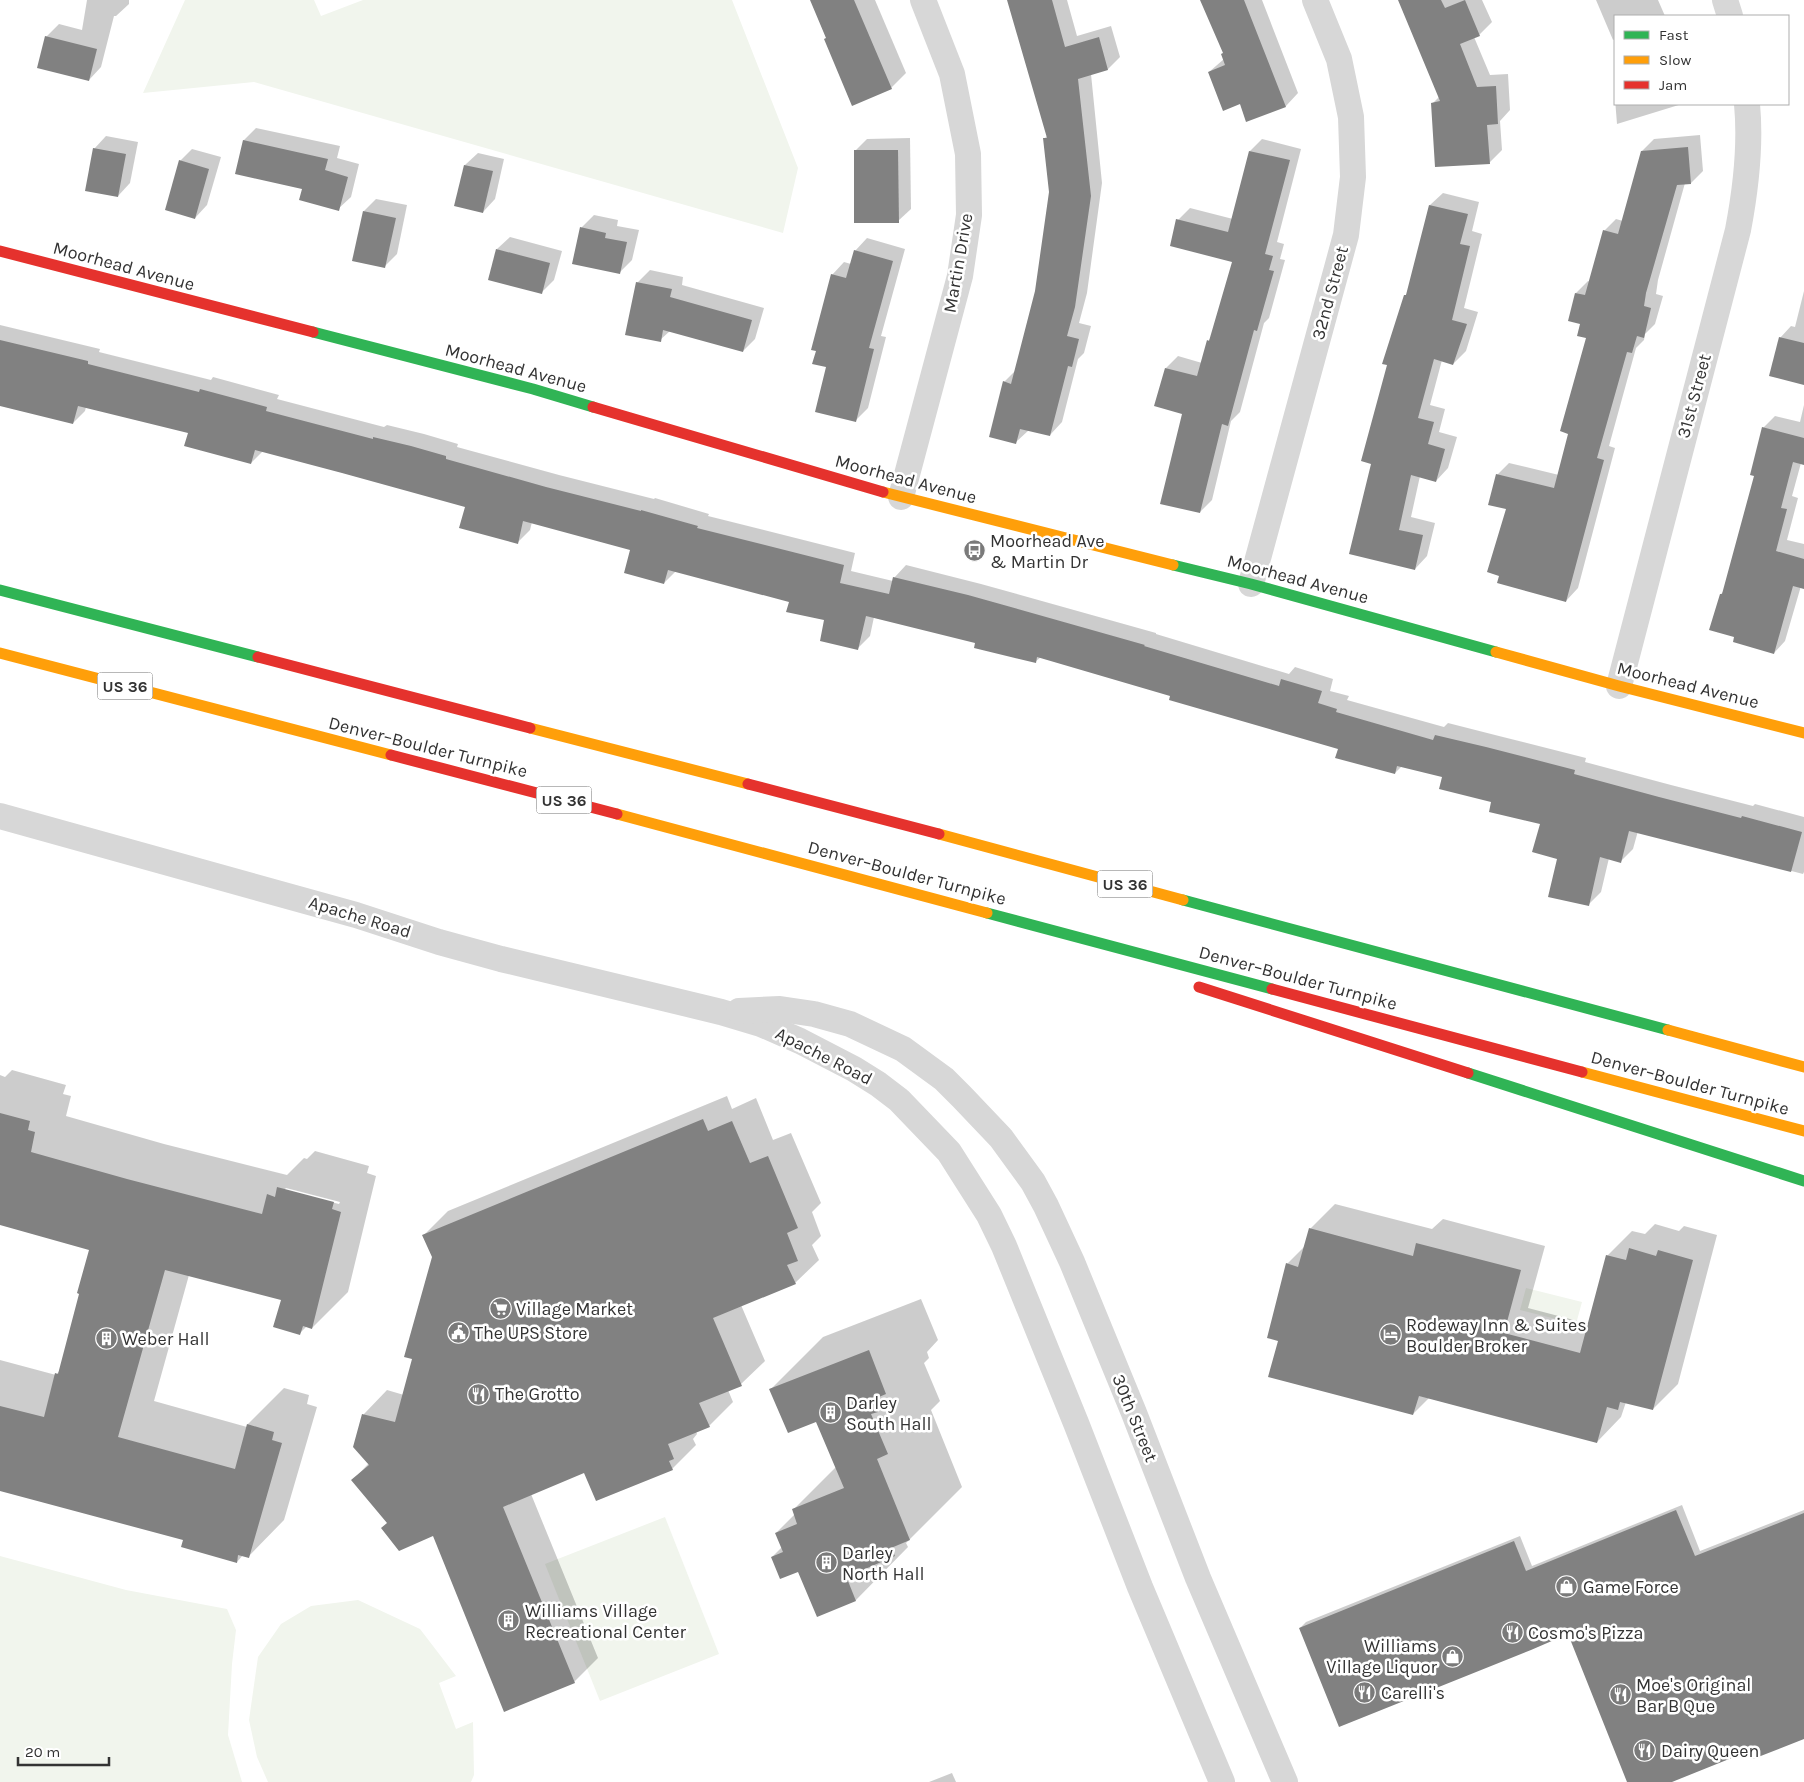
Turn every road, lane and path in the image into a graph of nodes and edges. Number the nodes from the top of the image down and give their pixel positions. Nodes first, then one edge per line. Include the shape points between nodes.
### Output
1 (923, 0) edge
2 (1315, 0) edge
3 (1725, 0) edge
4 (1730, 15) edge
5 (1747, 105) edge
6 (0, 251) edge
7 (900, 497) junction
8 (1251, 584) junction
9 (0, 590) edge
10 (0, 653) edge
11 (1618, 686) junction
12 (1804, 733) edge
13 (0, 816) edge
14 (877, 883) junction
15 (1102, 956) dead end
16 (1187, 983) dead end
17 (721, 1012) junction
18 (1804, 1067) edge
19 (944, 1079) joint
20 (1804, 1131) edge
21 (1804, 1181) edge
22 (1222, 1782) edge
23 (1285, 1782) edge

1 - 7 street, Martin Drive via 952,74 968,154 969,215 960,276
2 - 8 street, 32nd Street via 1339,59 1351,117 1353,176 1346,236
3 - 4 street
5 - 11 street, 31st Street via 1750,132 1745,194 1738,230
6 - 7 main road, Moorhead Avenue via 533,389
7 - 8 main road, Moorhead Avenue
8 - 11 main road, Moorhead Avenue
9 - 18 main road, US 36 via 927,831
10 - 14 main road, Denver–Boulder Turnpike / US 36
11 - 12 main road, Moorhead Avenue
13 - 17 street, Apache Road via 356,915 439,942
14 - 15 main road
14 - 20 main road, Denver–Boulder Turnpike / US 36
16 - 21 main road
17 - 19 street, Apache Road via 780,1009 850,1024 903,1049
17 - 22 street, Apache Road via 792,1037 854,1069 899,1100 949,1152 988,1215 1009,1257 1136,1579
19 - 23 street, 30th Street via 1001,1138 1046,1206 1072,1262 1198,1578

